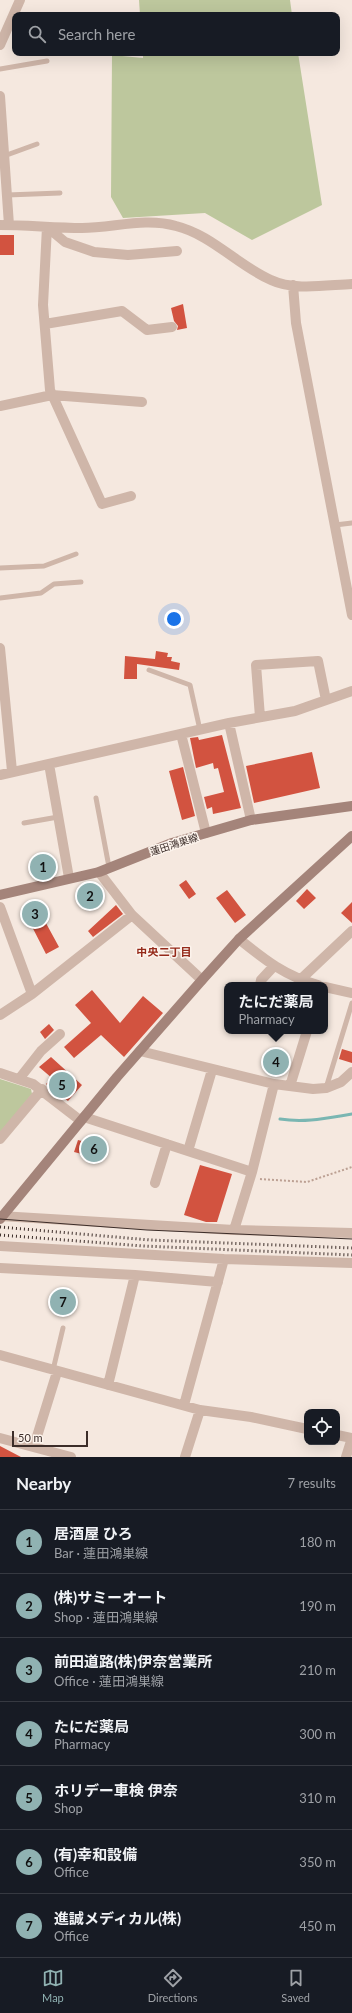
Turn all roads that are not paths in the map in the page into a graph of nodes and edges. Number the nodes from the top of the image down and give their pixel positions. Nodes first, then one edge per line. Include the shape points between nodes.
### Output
1 (20, 0) edge
2 (15, 12) edge
3 (12, 18) edge
4 (0, 45) edge
5 (47, 61) dead end
6 (0, 69) edge
7 (0, 96) edge
8 (37, 144) dead end
9 (2, 156) edge
10 (60, 193) dead end
11 (7, 195) junction
12 (5, 225) edge
13 (47, 227) junction
14 (177, 251) dead end
15 (352, 284) edge
16 (293, 285) junction
17 (45, 324) junction
18 (172, 327) dead end
19 (52, 395) junction
20 (142, 402) dead end
21 (0, 406) edge
22 (131, 496) dead end
23 (352, 523) edge
24 (335, 525) junction
25 (76, 554) dead end
26 (0, 568) edge
27 (81, 582) dead end
28 (0, 598) edge
29 (352, 615) edge
30 (0, 648) edge
31 (0, 659) edge
32 (149, 670) dead end
33 (352, 690) edge
34 (326, 700) junction
35 (260, 717) junction
36 (229, 723) junction
37 (200, 730) junction
38 (181, 734) junction
39 (49, 764) junction
40 (12, 771) junction
41 (0, 775) edge
42 (96, 798) dead end
43 (352, 806) edge
44 (58, 817) junction
45 (251, 820) junction
46 (24, 822) dead end
47 (206, 833) junction
48 (352, 836) edge
49 (109, 867) junction
50 (99, 872) junction
51 (69, 878) junction
52 (0, 895) edge
53 (0, 907) edge
54 (132, 916) junction
55 (352, 931) edge
56 (239, 939) junction
57 (274, 966) junction
58 (202, 980) junction
59 (300, 980) junction
60 (261, 982) edge
61 (307, 982) edge
62 (328, 988) edge
63 (352, 993) edge
64 (32, 994) junction
65 (352, 1003) edge
66 (0, 1015) edge
67 (60, 1034) dead end
68 (306, 1034) edge
69 (140, 1051) junction
70 (212, 1070) junction
71 (352, 1072) edge
72 (0, 1073) edge
73 (20, 1079) junction
74 (274, 1084) junction
75 (290, 1086) junction
76 (326, 1088) junction
77 (42, 1089) junction
78 (83, 1119) junction
79 (0, 1139) edge
80 (167, 1144) junction
81 (188, 1151) junction
82 (251, 1175) junction
83 (155, 1183) dead end
84 (1, 1217) edge
85 (234, 1230) junction
86 (352, 1233) edge
87 (0, 1246) edge
88 (224, 1260) junction
89 (352, 1263) edge
90 (0, 1268) edge
91 (135, 1275) junction
92 (218, 1282) junction
93 (63, 1328) dead end
94 (0, 1355) edge
95 (55, 1371) junction
96 (108, 1385) junction
97 (184, 1405) junction
98 (200, 1410) junction
99 (304, 1428) edge
100 (340, 1436) edge
101 (0, 1438) edge
102 (34, 1446) junction
103 (71, 1457) edge
104 (185, 1457) edge
105 (346, 1457) edge

1 - 2 street
3 - 4 street
5 - 6 lane
7 - 9 street
8 - 9 lane
9 - 11 street
10 - 11 lane
11 - 12 street
12 - 13 street
13 - 14 street via 65,242 94,252 128,255
13 - 16 street via 83,228 152,222 174,225 192,230 210,240 271,280
13 - 17 street via 43,305
15 - 16 street
16 - 24 street via 296,323
17 - 18 street via 122,311 147,330
17 - 19 street
19 - 20 street
19 - 21 street
19 - 22 street via 102,504
23 - 24 lane
24 - 29 street
25 - 26 lane via 44,566
27 - 28 lane via 54,584 42,593
30 - 31 street
31 - 40 street
32 - 37 lane via 190,685
33 - 34 street
34 - 35 street via 295,711
34 - 35 street via 318,661 256,665
35 - 36 street
36 - 37 street
36 - 45 street
37 - 38 street
38 - 39 street
38 - 47 street
39 - 40 street
39 - 44 street
40 - 41 street
42 - 49 lane
43 - 45 street, 蓮田鴻巣線
44 - 46 lane
44 - 51 street
45 - 47 street, 蓮田鴻巣線
47 - 49 street, 蓮田鴻巣線
48 - 56 street
49 - 50 street, 蓮田鴻巣線
50 - 51 street, 蓮田鴻巣線
50 - 54 street
51 - 52 street, 蓮田鴻巣線
53 - 64 street
54 - 58 street
54 - 64 street
55 - 59 street
56 - 57 street
56 - 58 street
57 - 59 street
57 - 60 street
58 - 69 street
59 - 61 street
62 - 63 street
64 - 66 street
65 - 76 lane
67 - 73 street via 41,1051
68 - 75 street
69 - 70 street
69 - 78 street
70 - 74 street
70 - 81 street
71 - 76 street via 341,1082
72 - 73 street
73 - 77 street
74 - 75 street
74 - 82 street
75 - 76 street
77 - 78 street
77 - 79 street
78 - 80 street
78 - 84 street
80 - 81 street
80 - 83 street
81 - 82 street
82 - 85 street
84 - 85 street
85 - 86 street
87 - 88 street
88 - 89 street
88 - 92 street
90 - 91 street
91 - 92 street
91 - 96 street
92 - 97 street
93 - 95 lane
94 - 95 street
95 - 96 street
95 - 102 street
96 - 97 street
97 - 98 street
98 - 99 street
98 - 104 street
100 - 105 street via 352,1438
101 - 102 street
102 - 103 street

